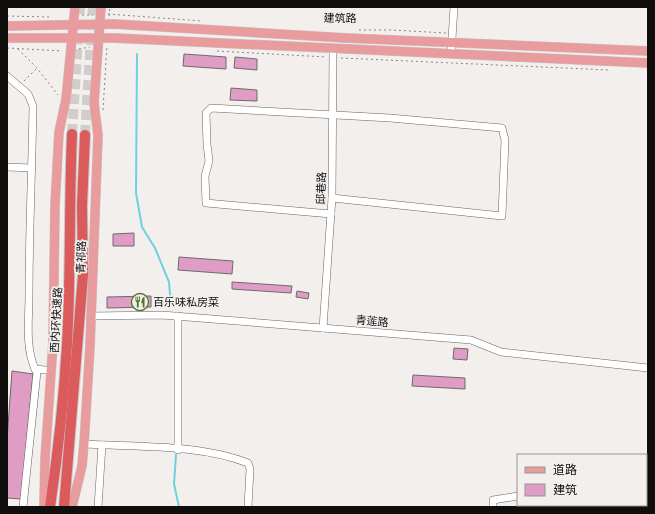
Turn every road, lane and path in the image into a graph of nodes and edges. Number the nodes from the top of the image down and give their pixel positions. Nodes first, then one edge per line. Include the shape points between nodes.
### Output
1 (454, 7) edge
2 (100, 15) edge
3 (7, 16) edge
4 (74, 16) edge
5 (53, 17) dead end
6 (206, 22) dead end
7 (7, 26) edge
8 (353, 30) dead end
9 (7, 38) edge
10 (72, 39) junction
11 (98, 39) junction
12 (452, 39) junction
13 (18, 49) dead end
14 (333, 49) junction
15 (648, 51) edge
16 (451, 54) junction
17 (648, 63) edge
18 (37, 68) junction
19 (7, 76) edge
20 (20, 86) junction
21 (58, 96) dead end
22 (333, 115) junction
23 (72, 134) tunnel mouth
24 (85, 135) tunnel mouth
25 (7, 168) edge
26 (32, 168) junction
27 (332, 198) junction
28 (331, 214) junction
29 (91, 316) junction
30 (178, 316) junction
31 (323, 328) junction
32 (648, 368) edge
33 (35, 369) junction
34 (45, 370) dead end
35 (84, 444) junction
36 (102, 445) junction
37 (178, 450) junction
38 (517, 496) edge
39 (23, 507) edge
40 (44, 507) edge
41 (50, 507) edge
42 (64, 507) edge
43 (72, 507) edge
44 (98, 507) edge
45 (248, 507) edge
46 (493, 507) edge

1 - 12 street
2 - 4 main road, 建筑路
2 - 4 path
2 - 6 path
2 - 11 main road, 青祁路
2 - 12 main road, 建筑路
3 - 5 path
4 - 7 main road, 建筑路
4 - 10 main road
8 - 12 path, 建筑路 via 391,30
9 - 10 main road
10 - 11 main road
10 - 40 main road via 66,99 58,132 53,344
11 - 14 main road
11 - 29 main road, 青祁路 via 94,103 98,135
12 - 15 main road, 建筑路
12 - 16 street
13 - 18 path
14 - 16 main road
14 - 22 street, 邱巷路
16 - 17 main road
18 - 20 path
18 - 21 path
19 - 20 street
20 - 26 street via 28,94 33,106
22 - 27 street, 邱巷路
22 - 27 street via 502,128 505,140 502,216
22 - 28 street via 211,108 206,113 209,161 206,203
23 - 41 highway, 西内环快速路 via 67,345 57,460
24 - 42 highway, 西内环快速路 via 83,275
25 - 26 street
26 - 33 street via 29,342
27 - 28 street, 邱巷路
28 - 31 street, 邱巷路
29 - 30 street, 青莲路
29 - 35 main road, 青祁路
30 - 31 street, 青莲路
30 - 37 street
31 - 32 street, 青莲路 via 470,340 501,352
33 - 34 street
33 - 39 street
35 - 36 street
35 - 43 main road, 青祁路 via 82,466
36 - 37 street
36 - 44 street
37 - 45 street via 230,456 248,463
38 - 46 street via 493,500

